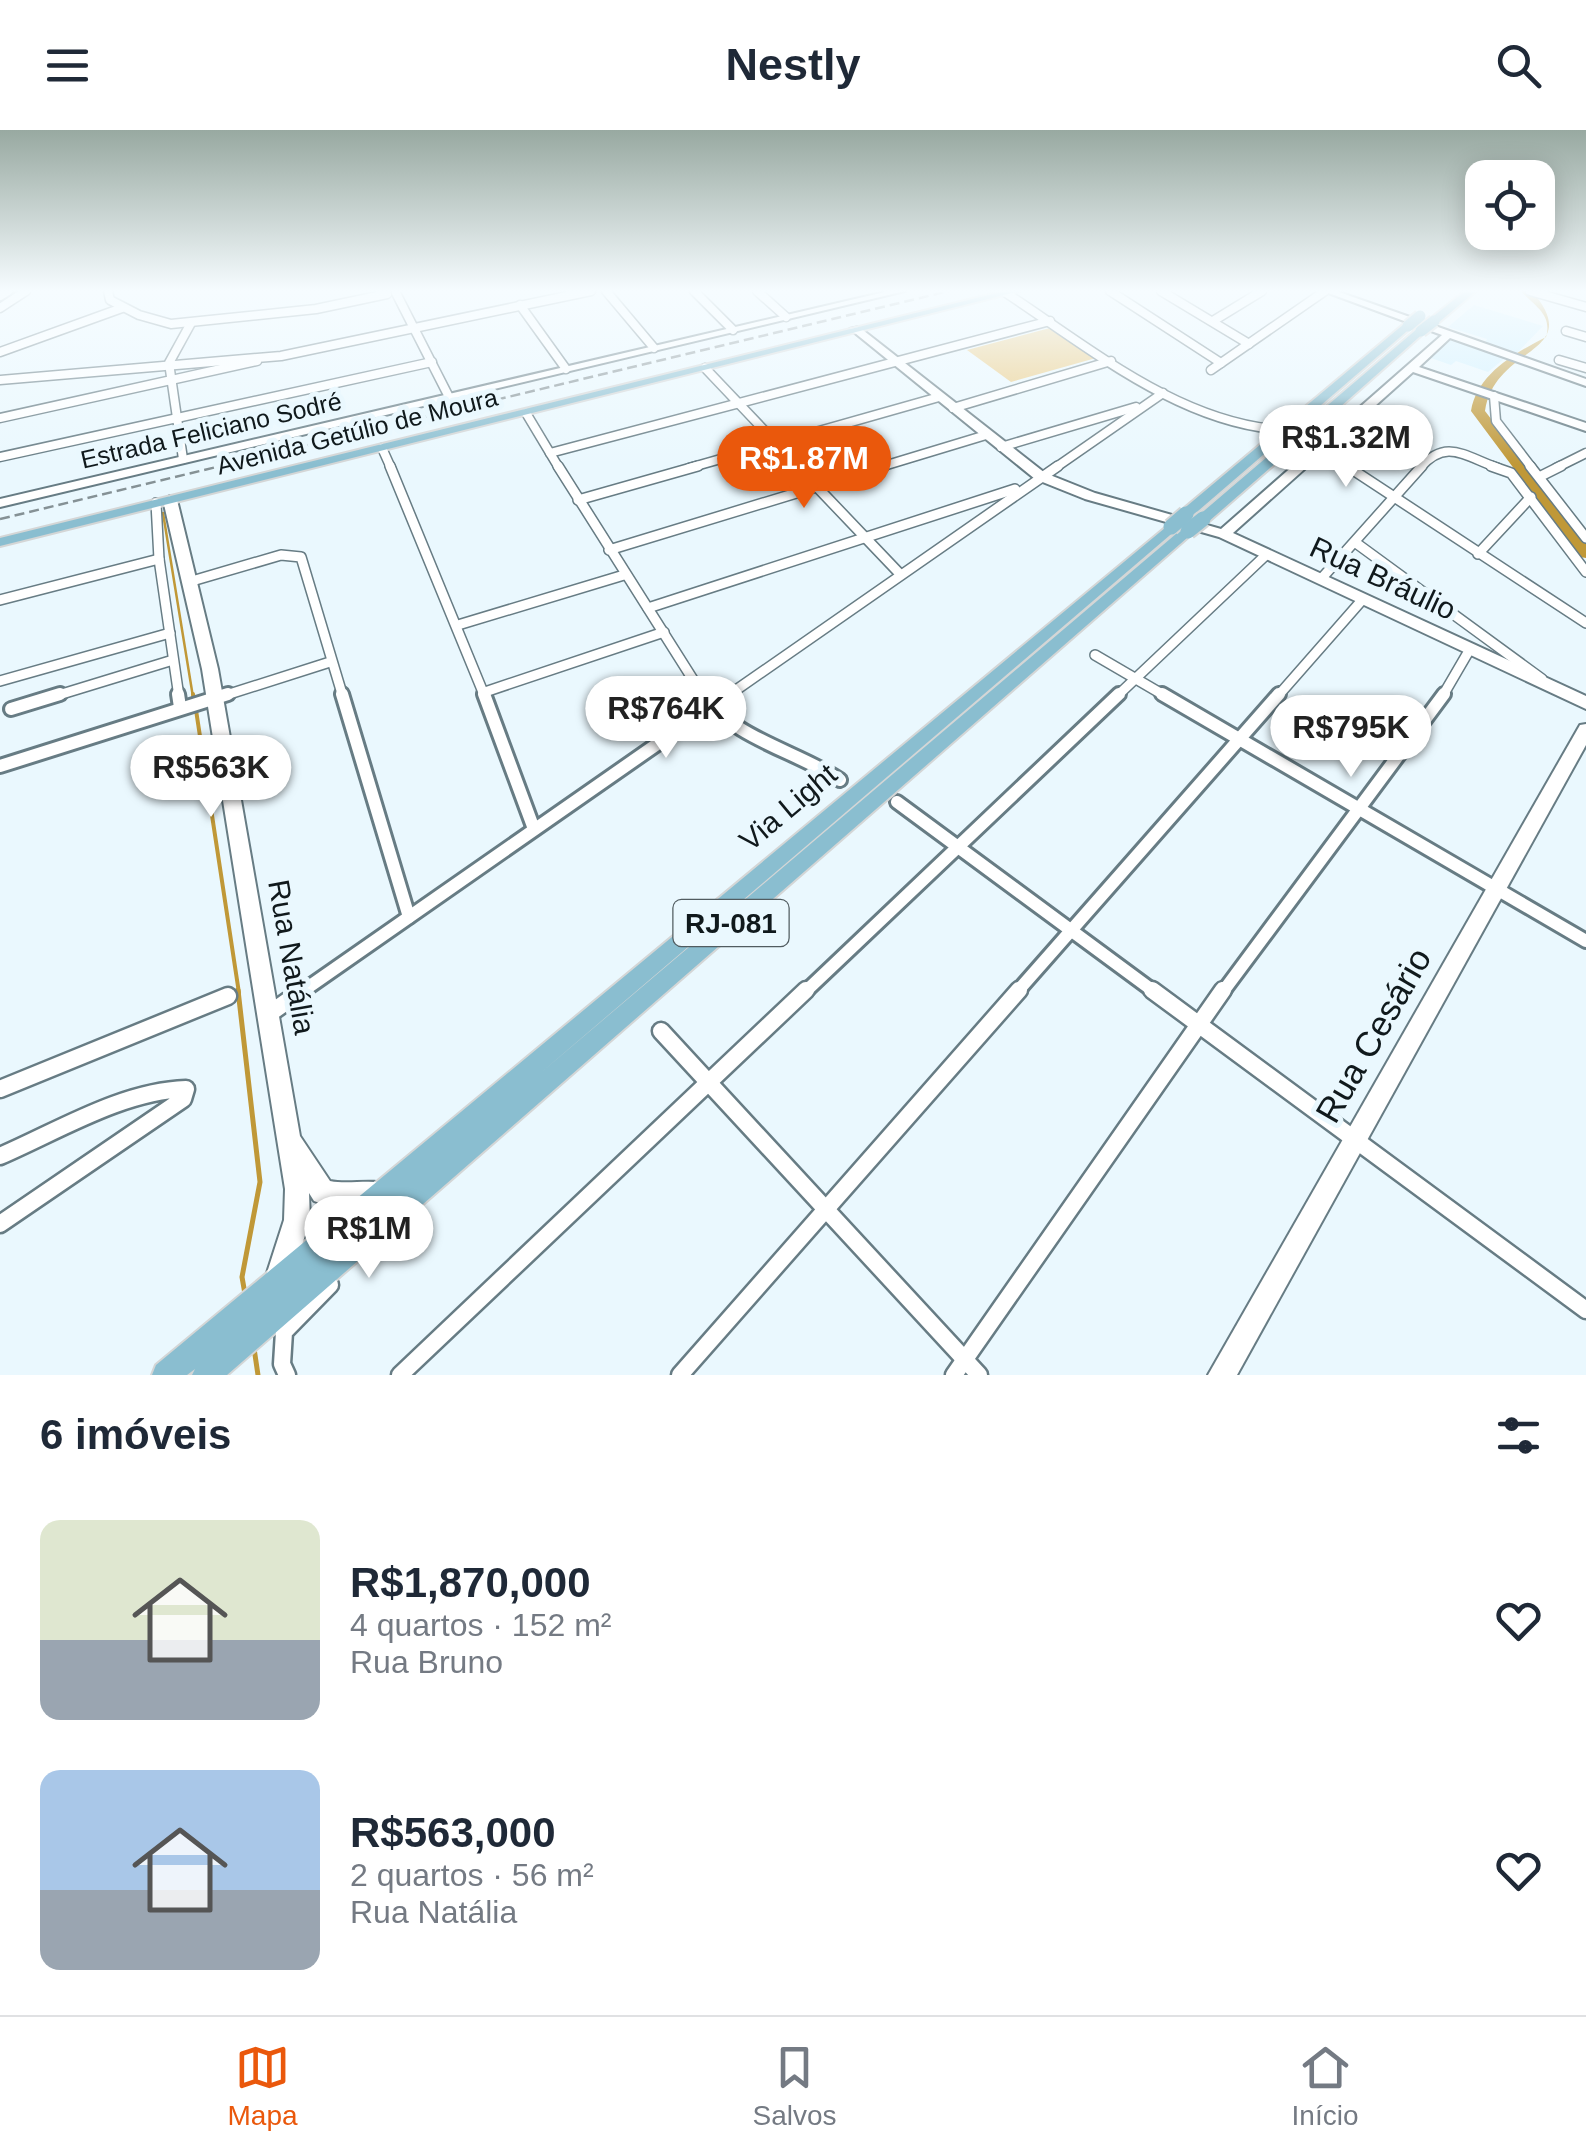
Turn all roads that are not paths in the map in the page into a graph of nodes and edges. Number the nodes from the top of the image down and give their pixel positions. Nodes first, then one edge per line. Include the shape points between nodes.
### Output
1 (177, 349) edge
2 (314, 349) edge
3 (425, 349) edge
4 (552, 349) edge
5 (649, 349) edge
6 (736, 349) edge
7 (778, 349) edge
8 (880, 349) edge
9 (944, 349) edge
10 (1092, 349) edge
11 (1200, 349) edge
12 (1241, 349) edge
13 (1385, 349) edge
14 (1391, 349) edge
15 (1432, 349) edge
16 (1492, 349) edge
17 (281, 356) junction
18 (1559, 360) dead end
19 (432, 362) junction
20 (896, 362) junction
21 (1111, 362) junction
22 (169, 363) junction
23 (1221, 363) junction
24 (705, 368) junction
25 (1411, 368) junction
26 (1586, 368) edge
27 (566, 369) junction
28 (1211, 370) dead end
29 (0, 376) edge
30 (627, 376) junction
31 (171, 382) junction
32 (1586, 383) edge
33 (609, 392) junction
34 (1163, 393) junction
35 (550, 394) junction
36 (1491, 395) junction
37 (449, 397) junction
38 (939, 397) junction
39 (738, 403) junction
40 (1148, 403) junction
41 (952, 408) junction
42 (1331, 408) junction
43 (526, 413) junction
44 (1104, 415) junction
45 (0, 418) edge
46 (175, 418) junction
47 (1119, 423) junction
48 (1248, 427) junction
49 (1586, 427) edge
50 (1287, 430) junction
51 (986, 436) junction
52 (776, 442) junction
53 (1001, 447) junction
54 (382, 448) junction
55 (1320, 448) junction
56 (1263, 450) junction
57 (550, 452) junction
58 (1586, 452) edge
59 (0, 457) edge
60 (183, 459) junction
61 (243, 476) junction
62 (1040, 476) junction
63 (1541, 476) junction
64 (1026, 486) junction
65 (818, 487) junction
66 (1531, 497) junction
67 (578, 500) junction
68 (1394, 500) junction
69 (163, 502) junction
70 (0, 503) edge
71 (1187, 523) junction
72 (0, 529) edge
73 (1224, 534) junction
74 (866, 538) junction
75 (1586, 538) edge
76 (0, 542) edge
77 (1356, 543) junction
78 (609, 550) junction
79 (1267, 554) junction
80 (1478, 554) junction
81 (159, 559) junction
82 (1586, 572) edge
83 (900, 574) junction
84 (624, 575) junction
85 (1321, 579) junction
86 (192, 580) junction
87 (1363, 599) junction
88 (0, 600) edge
89 (648, 608) junction
90 (458, 624) junction
91 (1586, 624) edge
92 (664, 632) junction
93 (170, 634) junction
94 (1488, 638) junction
95 (1470, 649) junction
96 (1095, 655) dead end
97 (174, 660) junction
98 (330, 662) junction
99 (1136, 679) junction
100 (0, 681) edge
101 (1556, 689) junction
102 (485, 692) junction
103 (211, 699) junction
104 (1586, 703) edge
105 (710, 704) junction
106 (182, 707) junction
107 (11, 708) dead end
108 (1586, 730) edge
109 (1241, 739) junction
110 (0, 766) edge
111 (840, 780) dead end
112 (897, 802) dead end
113 (1361, 810) junction
114 (534, 829) junction
115 (958, 845) junction
116 (1498, 891) junction
117 (409, 917) junction
118 (1070, 929) junction
119 (1586, 941) edge
120 (228, 996) dead end
121 (269, 1014) junction
122 (1199, 1023) junction
123 (661, 1031) dead end
124 (708, 1082) junction
125 (0, 1089) edge
126 (288, 1132) junction
127 (1354, 1137) junction
128 (0, 1156) edge
129 (426, 1186) junction
130 (380, 1194) junction
131 (827, 1211) junction
132 (0, 1224) edge
133 (274, 1296) junction
134 (1586, 1310) edge
135 (965, 1360) junction
136 (213, 1370) edge
137 (166, 1375) edge
138 (288, 1375) edge
139 (400, 1375) edge
140 (680, 1375) edge
141 (954, 1375) edge
142 (979, 1375) edge
143 (1222, 1375) edge

1 - 22 street
2 - 17 street
3 - 19 street
4 - 27 street
5 - 27 street, Estrada Feliciano Sodré
6 - 30 main road, Avenida Getúlio de Moura
7 - 24 main road, Avenida Getúlio de Moura
8 - 20 street, Rua Bráulio
9 - 20 street
10 - 21 street
11 - 23 street
12 - 23 street
13 - 50 main road, Via Light / RJ-081
14 - 42 main road, Via Light / RJ-081
15 - 25 street
16 - 32 street
17 - 22 street
17 - 31 street
18 - 26 street
19 - 37 street
19 - 46 street
20 - 38 street, Rua Bráulio
20 - 39 street
21 - 34 street
21 - 41 street
22 - 29 street
22 - 31 street
23 - 28 street
24 - 33 main road, Avenida Getúlio de Moura
24 - 39 street
25 - 36 street
25 - 55 street
27 - 37 street, Estrada Feliciano Sodré
30 - 33 main road via 578,394
30 - 35 main road, Avenida Getúlio de Moura
31 - 45 street
31 - 46 street
33 - 43 main road, Avenida Getúlio de Moura
34 - 40 street
34 - 48 street
35 - 43 main road via 562,400
35 - 61 main road, Avenida Getúlio de Moura
36 - 49 street
36 - 63 street via 1496,420
37 - 60 street, Estrada Feliciano Sodré
38 - 41 street, Rua Bráulio
38 - 52 street
39 - 52 street
39 - 57 street
40 - 44 street
40 - 47 street
41 - 51 street, Rua Bráulio
42 - 55 main road via 1317,436
42 - 71 main road, Via Light / RJ-081
43 - 54 main road, Avenida Getúlio de Moura
43 - 57 street
44 - 47 street
44 - 53 street
46 - 59 street
46 - 60 street
47 - 62 street
48 - 50 street
48 - 56 street
50 - 56 main road, Via Light / RJ-081
51 - 53 street, Rua Bráulio
51 - 65 street
52 - 65 street
52 - 67 street
53 - 62 street, Rua Bráulio
54 - 61 main road, Avenida Getúlio de Moura
54 - 90 street
55 - 68 street
55 - 73 street
56 - 71 main road, Via Light / RJ-081
57 - 67 street
58 - 63 street
60 - 70 street, Estrada Feliciano Sodré
61 - 69 main road, Avenida Getúlio de Moura
61 - 72 main road, Avenida Getúlio de Moura
62 - 64 street
62 - 73 street, Rua Bráulio
63 - 75 street
64 - 74 street
64 - 83 street
65 - 74 street
65 - 78 street
66 - 68 street via 1508,471 1452,450 1434,452
66 - 80 street
66 - 82 street
67 - 78 street
68 - 77 street
68 - 80 street
69 - 76 main road, Avenida Getúlio de Moura
69 - 81 street
69 - 86 street, Rua Natália
71 - 129 main road, Via Light / RJ-081
71 - 130 main road, Via Light / RJ-081
73 - 79 street, Rua Bráulio
74 - 83 street
74 - 89 street
77 - 85 street
77 - 94 street
78 - 84 street
79 - 85 street, Rua Bráulio
79 - 99 street
80 - 91 street
81 - 88 street
81 - 93 street
83 - 105 street
84 - 89 street
84 - 90 street
85 - 87 street, Rua Bráulio
86 - 98 street via 296,554
86 - 103 street, Rua Natália
87 - 95 street, Rua Bráulio
87 - 109 street
89 - 92 street
90 - 102 street
92 - 102 street
92 - 105 street
93 - 97 street
93 - 100 street
94 - 95 street
94 - 101 street
95 - 101 street, Rua Bráulio
95 - 113 street
96 - 99 street
97 - 106 street
97 - 107 street
98 - 103 street
98 - 117 street
99 - 109 street
99 - 115 street
101 - 104 street, Rua Bráulio
102 - 114 street
103 - 106 street
103 - 121 street, Rua Natália
105 - 111 street via 752,736
105 - 114 street
106 - 110 street
108 - 116 street, Rua Cesário
109 - 113 street
109 - 118 street
112 - 115 street
113 - 116 street
113 - 122 street
114 - 117 street
115 - 118 street
115 - 124 street
116 - 119 street
116 - 127 street, Rua Cesário
117 - 121 street
118 - 122 street
118 - 131 street
120 - 125 street
121 - 126 street, Rua Natália
122 - 127 street
122 - 135 street
123 - 124 street
124 - 131 street
124 - 139 street
126 - 130 street, Rua Natália via 323,1192
126 - 133 street, Rua Natália via 298,1220
127 - 134 street
127 - 143 street, Rua Cesário
128 - 132 street via 162,1090 186,1089
129 - 133 main road, Via Light / RJ-081
129 - 138 street via 383,1237 290,1321 281,1349
130 - 133 main road, Via Light / RJ-081
131 - 135 street
131 - 140 street
133 - 136 main road, Via Light / RJ-081
133 - 137 main road, Via Light / RJ-081
135 - 141 street
135 - 142 street

